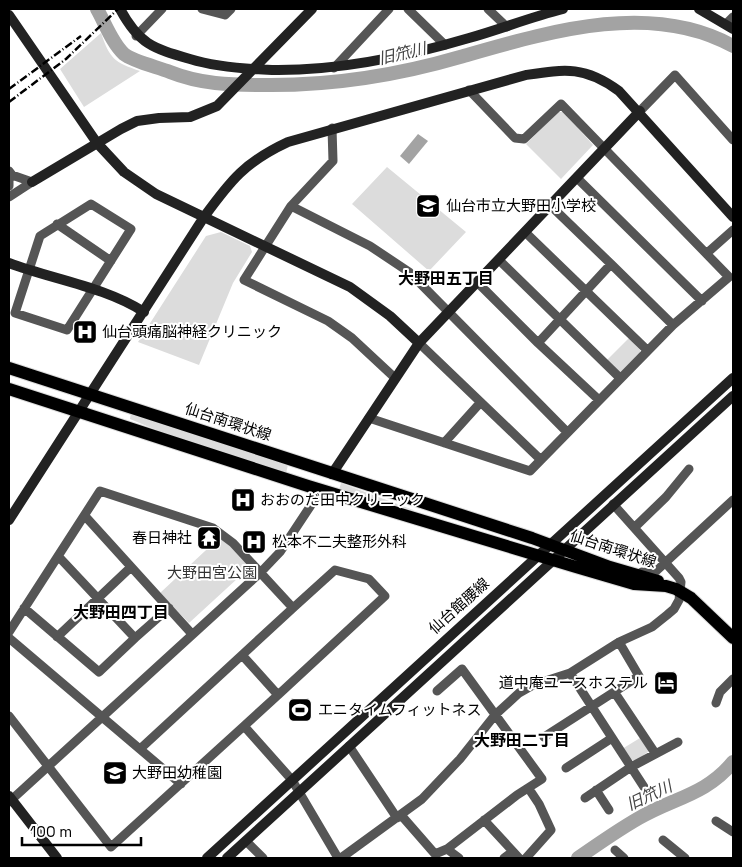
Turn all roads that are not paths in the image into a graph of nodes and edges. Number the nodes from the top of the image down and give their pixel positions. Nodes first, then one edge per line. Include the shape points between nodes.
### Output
1 (120, 9) edge
2 (162, 9) edge
3 (202, 9) edge
4 (231, 9) edge
5 (312, 9) edge
6 (389, 9) edge
7 (408, 9) edge
8 (488, 9) edge
9 (563, 9) edge
10 (699, 9) edge
11 (9, 15) edge
12 (731, 24) edge
13 (507, 27) junction
14 (136, 36) junction
15 (445, 45) junction
16 (334, 68) junction
17 (255, 69) junction
18 (469, 90) junction
19 (640, 111) junction
20 (332, 128) junction
21 (733, 140) edge
22 (97, 143) junction
23 (604, 150) junction
24 (9, 171) edge
25 (9, 177) edge
26 (577, 178) junction
27 (32, 182) junction
28 (9, 186) edge
29 (9, 197) edge
30 (291, 206) junction
31 (551, 206) junction
32 (204, 217) junction
33 (733, 217) edge
34 (57, 224) junction
35 (733, 230) edge
36 (525, 232) junction
37 (265, 246) junction
38 (707, 253) junction
39 (111, 260) junction
40 (499, 260) junction
41 (9, 263) edge
42 (611, 264) junction
43 (28, 270) junction
44 (478, 282) junction
45 (93, 290) junction
46 (586, 290) junction
47 (702, 301) junction
48 (144, 312) junction
49 (448, 312) junction
50 (559, 320) junction
51 (673, 326) junction
52 (419, 343) junction
53 (538, 343) junction
54 (647, 350) junction
55 (9, 368) edge
56 (395, 378) junction
57 (620, 378) junction
58 (733, 378) edge
59 (9, 389) edge
60 (90, 396) junction
61 (733, 396) edge
62 (599, 400) junction
63 (480, 402) junction
64 (79, 412) junction
65 (369, 418) junction
66 (567, 432) junction
67 (444, 443) junction
68 (541, 460) junction
69 (689, 469) dead end
70 (332, 474) junction
71 (321, 490) junction
72 (733, 500) edge
73 (613, 504) junction
74 (86, 516) junction
75 (9, 520) edge
76 (635, 526) junction
77 (549, 544) junction
78 (564, 550) junction
79 (538, 555) junction
80 (58, 556) junction
81 (553, 560) junction
82 (667, 562) junction
83 (131, 567) junction
84 (610, 567) junction
85 (260, 572) junction
86 (666, 586) junction
87 (680, 591) junction
88 (98, 598) junction
89 (24, 608) junction
90 (169, 608) junction
91 (292, 608) junction
92 (9, 632) edge
93 (192, 634) junction
94 (57, 637) junction
95 (9, 638) edge
96 (135, 638) junction
97 (733, 638) edge
98 (619, 642) junction
99 (242, 655) junction
100 (570, 673) junction
101 (733, 679) edge
102 (437, 691) dead end
103 (615, 693) junction
104 (278, 695) junction
105 (716, 703) dead end
106 (592, 707) junction
107 (495, 715) junction
108 (9, 716) edge
109 (101, 717) junction
110 (244, 726) junction
111 (544, 737) dead end
112 (612, 738) junction
113 (678, 742) dead end
114 (349, 746) junction
115 (140, 750) junction
116 (655, 753) junction
117 (47, 766) junction
118 (631, 767) junction
119 (566, 768) dead end
120 (292, 780) junction
121 (181, 784) junction
122 (644, 787) dead end
123 (528, 788) junction
124 (596, 790) junction
125 (299, 791) junction
126 (585, 798) dead end
127 (10, 799) edge
128 (610, 810) dead end
129 (399, 816) junction
130 (484, 820) junction
131 (716, 821) dead end
132 (733, 832) edge
133 (663, 840) dead end
134 (246, 841) junction
135 (447, 849) junction
136 (615, 850) dead end
137 (516, 855) edge
138 (434, 857) edge
139 (56, 858) edge
140 (207, 858) edge
141 (227, 858) edge
142 (263, 858) edge
143 (340, 858) edge
144 (459, 858) edge
145 (504, 858) edge
146 (526, 858) edge
147 (624, 858) edge
148 (684, 858) edge

1 - 14 street
2 - 14 street
3 - 4 street via 225,15
5 - 17 street
6 - 16 street
7 - 15 street
8 - 13 street
9 - 13 street
10 - 12 street
11 - 22 street
13 - 15 street
14 - 17 street via 175,55 203,63
15 - 16 street
16 - 17 street
17 - 22 street via 210,111 190,117 137,121
18 - 19 street via 526,75 561,69 579,71 614,87
18 - 20 street
18 - 23 street via 515,138 524,138 561,104
19 - 21 street via 675,75
19 - 23 street
19 - 33 street
20 - 30 street via 333,162
20 - 32 street via 262,154 240,171
22 - 27 street
22 - 32 street via 137,182
23 - 26 street
23 - 38 street
24 - 27 street
25 - 28 street
26 - 31 street
26 - 47 street
27 - 29 street
30 - 37 street
30 - 49 street via 390,258 409,272
31 - 36 street
31 - 42 street
32 - 37 street
32 - 48 street
34 - 39 street
34 - 39 street via 90,204 131,229
34 - 43 street via 40,236
35 - 38 street
36 - 40 street
36 - 46 street
37 - 52 street via 350,287 390,316
37 - 56 street via 244,280 328,321 352,338
38 - 47 street via 729,277
39 - 45 street
40 - 44 street
40 - 50 street
41 - 43 street
42 - 46 street
42 - 51 street
43 - 45 street
43 - 45 street via 15,313 67,330
44 - 49 street
44 - 53 street
45 - 48 street via 132,304
46 - 50 street
46 - 54 street
47 - 51 street
48 - 60 street
49 - 52 street
49 - 66 street
50 - 53 street
50 - 57 street
51 - 54 street
52 - 56 street
52 - 63 street
53 - 62 street
54 - 57 street
55 - 60 main road, 仙台南環状線
56 - 65 street
57 - 62 street
58 - 77 street, 仙台館腰線
59 - 64 main road, 仙台南環状線
60 - 64 street
60 - 70 main road, 仙台南環状線
61 - 73 street, 仙台館腰線
62 - 66 street
63 - 67 street
63 - 68 street
64 - 71 main road, 仙台南環状線
64 - 75 street
65 - 67 street
65 - 70 street
66 - 68 street
67 - 68 street via 530,471
69 - 76 street via 666,497
70 - 77 main road, 仙台南環状線
71 - 79 main road, 仙台南環状線
71 - 85 street via 280,552
72 - 82 street
73 - 76 street
73 - 78 street, 仙台館腰線
74 - 80 street
74 - 83 street
74 - 85 street via 100,491 213,528 233,543
76 - 82 street
77 - 78 main road, 仙台南環状線
77 - 79 street, 仙台館腰線
78 - 81 street, 仙台館腰線
78 - 84 main road, 仙台南環状線
79 - 81 main road, 仙台南環状線
79 - 120 street, 仙台館腰線
80 - 88 street
80 - 89 street
81 - 86 main road, 仙台南環状線 via 634,584
81 - 114 street, 仙台館腰線
82 - 84 street via 654,573
82 - 87 street via 681,582
83 - 88 street
83 - 90 street
84 - 86 main road, 仙台南環状線 via 658,580
85 - 91 street
85 - 93 street
86 - 87 main road
87 - 97 main road
87 - 98 street via 677,605 667,616 652,627
88 - 94 street
88 - 96 street
89 - 92 street
89 - 94 street
90 - 93 street
90 - 96 street
91 - 99 street
91 - 104 street via 335,570 369,579 385,596
93 - 109 street
94 - 96 street via 99,672
95 - 109 street
98 - 100 street
98 - 103 street via 639,676
99 - 104 street
99 - 115 street
100 - 106 street
100 - 107 street via 526,689
101 - 105 street via 720,692
102 - 107 street via 462,669
103 - 106 street
103 - 116 street
104 - 110 street
106 - 111 street
106 - 112 street
107 - 123 street via 542,778
107 - 129 street via 422,799
108 - 117 street
109 - 115 street
109 - 117 street
110 - 120 street
110 - 121 street
112 - 118 street
112 - 119 street
113 - 116 street
114 - 125 street, 仙台館腰線
114 - 129 street
115 - 121 street
116 - 118 street
117 - 121 street via 112,847
117 - 127 street
118 - 122 street
118 - 124 street
120 - 125 street
120 - 140 street, 仙台館腰線
123 - 130 street
123 - 146 street via 551,830
124 - 126 street
124 - 128 street
125 - 134 street, 仙台館腰線
125 - 143 street
127 - 139 street
129 - 138 street
129 - 143 street
130 - 135 street
130 - 137 street
131 - 132 street
133 - 148 street
134 - 141 street, 仙台館腰線
134 - 142 street
135 - 138 street
135 - 144 street
136 - 147 street
137 - 145 street

